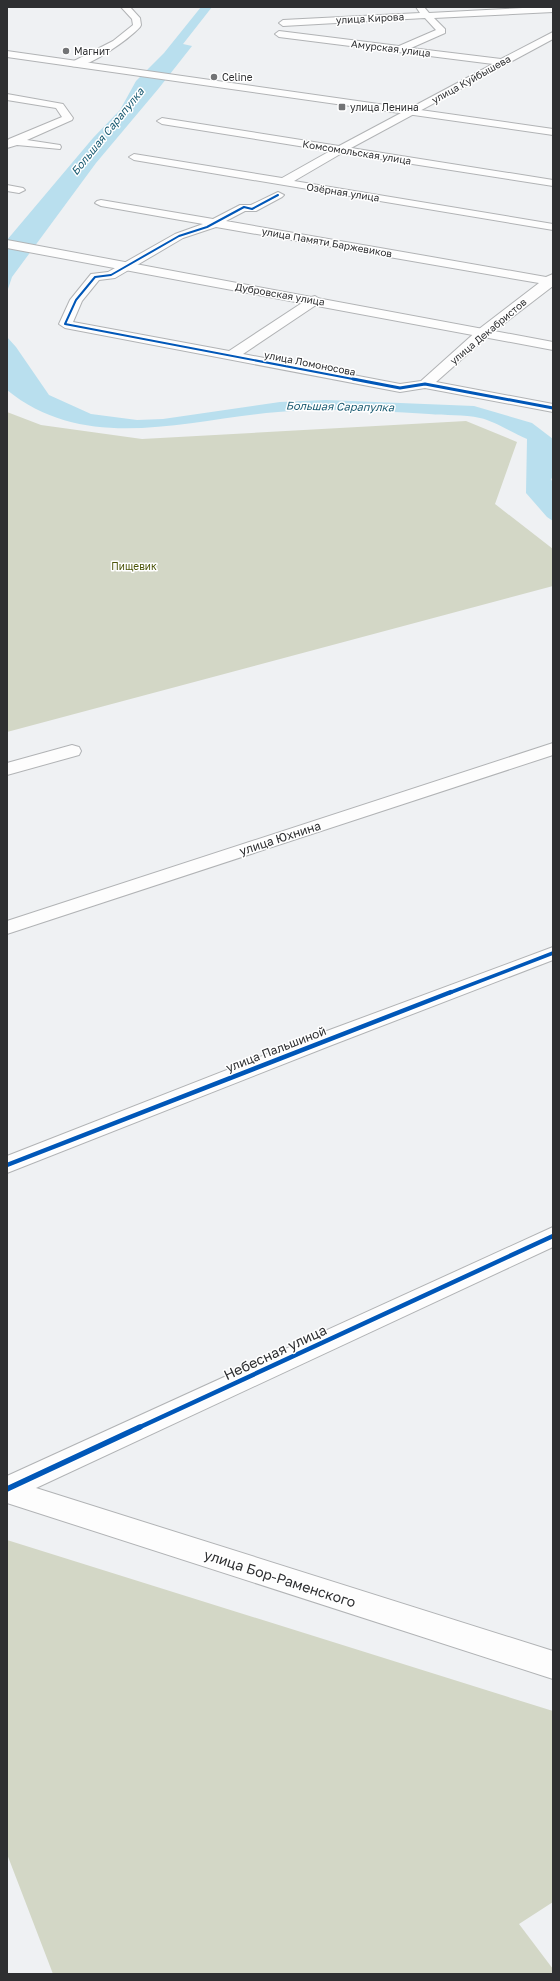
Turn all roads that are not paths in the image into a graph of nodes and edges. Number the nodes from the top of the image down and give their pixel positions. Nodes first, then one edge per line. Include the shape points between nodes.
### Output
1 (125, 7) edge
2 (419, 7) edge
3 (553, 9) edge
4 (338, 11) dead end
5 (428, 15) junction
6 (346, 19) junction
7 (283, 23) dead end
8 (279, 34) dead end
9 (553, 35) edge
10 (401, 49) junction
11 (7, 54) edge
12 (503, 62) junction
13 (75, 64) junction
14 (7, 97) edge
15 (411, 112) junction
16 (162, 121) dead end
17 (553, 132) edge
18 (10, 142) edge
19 (56, 148) dead end
20 (339, 150) junction
21 (134, 157) dead end
22 (284, 182) junction
23 (553, 183) edge
24 (7, 188) edge
25 (19, 190) dead end
26 (278, 195) dead end
27 (101, 203) dead end
28 (215, 223) junction
29 (553, 227) edge
30 (7, 244) edge
31 (126, 267) junction
32 (552, 281) edge
33 (315, 300) junction
34 (484, 332) junction
35 (553, 346) edge
36 (231, 356) junction
37 (425, 384) junction
38 (553, 408) edge
39 (553, 748) edge
40 (72, 751) dead end
41 (7, 769) edge
42 (7, 928) edge
43 (553, 953) edge
44 (7, 1165) edge
45 (553, 1236) edge
46 (7, 1490) edge
47 (548, 1659) edge

1 - 13 street via 136,18 138,25 128,36 110,48
2 - 5 street
3 - 5 street, улица Кирова
4 - 6 street
5 - 6 street, улица Кирова
5 - 10 street via 442,31
6 - 7 street, улица Кирова
8 - 10 street, Амурская улица
9 - 12 street, улица Куйбышева
10 - 12 street, Амурская улица
11 - 13 street
12 - 15 street, улица Куйбышева
13 - 15 street
14 - 18 street via 59,106 68,118
15 - 17 street
15 - 20 street, улица Куйбышева
16 - 20 street, Комсомольская улица
18 - 19 street
20 - 22 street, улица Куйбышева
20 - 23 street, Комсомольская улица
21 - 22 street, Озёрная улица
22 - 29 street, Озёрная улица
24 - 25 street
26 - 28 street via 252,209 244,207
27 - 28 street, улица Памяти Баржевиков
28 - 31 street via 179,236
28 - 32 street, улица Памяти Баржевиков
30 - 31 street, Дубровская улица
31 - 33 street, Дубровская улица
31 - 36 street, улица Ломоносова via 111,275 95,277 76,300 65,324
32 - 34 street, улица Декабристов
33 - 34 street, Дубровская улица
33 - 36 street
34 - 35 street, Дубровская улица
34 - 37 street, улица Декабристов
36 - 37 street, улица Ломоносова via 400,388
37 - 38 street, улица Ломоносова
39 - 42 street, улица Юхнина
40 - 41 street
43 - 44 street, улица Пальшиной
45 - 46 street, Небесная улица
46 - 47 street, улица Бор-Раменского

